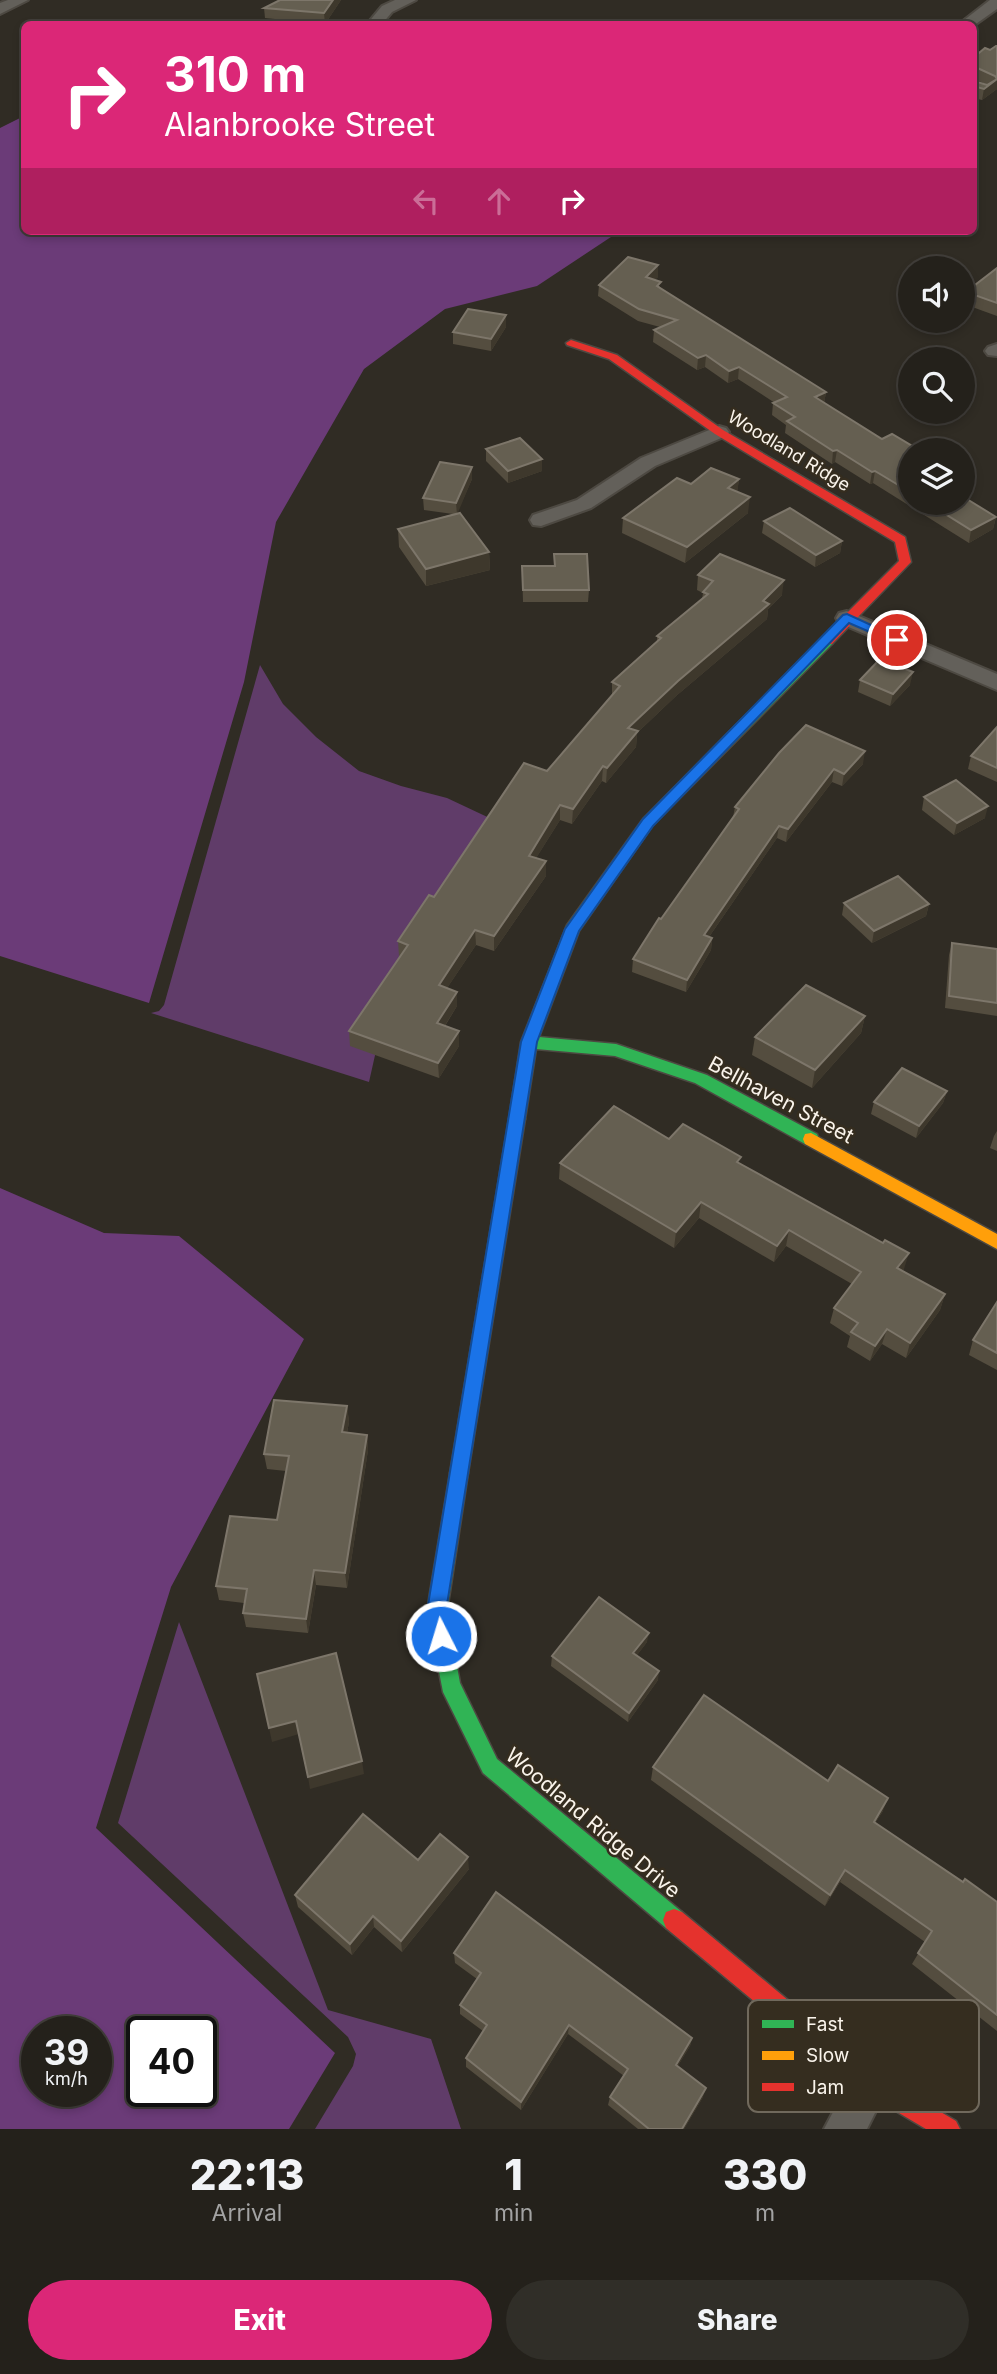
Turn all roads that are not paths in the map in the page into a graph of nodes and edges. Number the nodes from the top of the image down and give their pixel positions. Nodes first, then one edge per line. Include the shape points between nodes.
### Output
1 (20, 0) edge
2 (408, 0) edge
3 (997, 2) edge
4 (0, 9) edge
5 (377, 21) edge
6 (970, 21) edge
7 (571, 343) dead end
8 (719, 432) junction
9 (541, 520) dead end
10 (847, 618) junction
11 (997, 683) edge
12 (529, 1042) junction
13 (997, 1242) edge
14 (771, 2000) edge
15 (854, 2112) edge
16 (919, 2112) edge
17 (844, 2129) edge
18 (948, 2129) edge

1 - 4 street
2 - 5 street via 387,9
3 - 6 street
7 - 8 street, Woodland Ridge via 614,357
8 - 9 street via 648,461 584,504
8 - 10 street, Woodland Ridge via 901,540 905,562
10 - 11 street
10 - 12 street, Woodland Ridge Drive via 648,822 572,929
12 - 13 street, Bellhaven Street via 616,1050 701,1079
12 - 14 street, Woodland Ridge Drive via 437,1611 450,1685 490,1766
15 - 17 street
16 - 18 street, Woodland Ridge Drive

